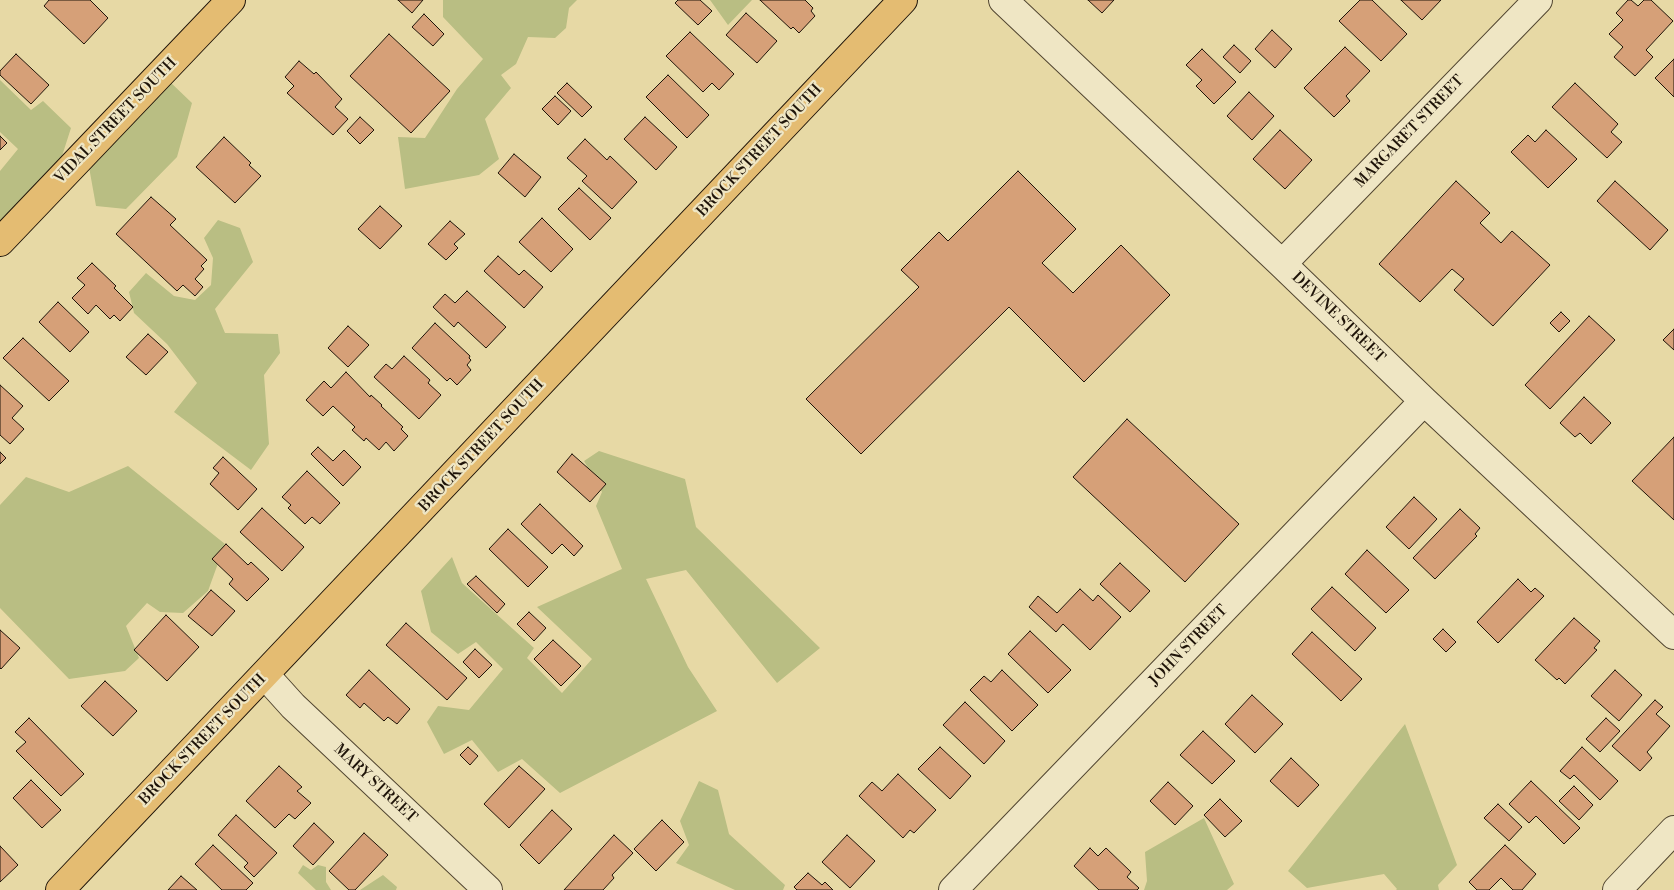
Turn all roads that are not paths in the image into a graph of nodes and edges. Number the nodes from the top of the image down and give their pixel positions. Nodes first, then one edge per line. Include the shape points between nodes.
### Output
1 (231, 0) edge
2 (902, 0) edge
3 (1003, 0) edge
4 (1538, 0) edge
5 (0, 242) edge
6 (1282, 264) junction
7 (1424, 401) junction
8 (1674, 635) edge
9 (265, 675) junction
10 (1674, 830) edge
11 (60, 890) edge
12 (488, 890) edge
13 (953, 890) edge
14 (1617, 890) edge

1 - 5 main road, VIDAL STREET SOUTH
2 - 9 main road, BROCK STREET SOUTH
3 - 6 street, DEVINE STREET
4 - 6 street, MARGARET STREET
6 - 7 street, DEVINE STREET
7 - 8 street, DEVINE STREET
7 - 13 street, JOHN STREET
9 - 11 main road, BROCK STREET SOUTH
9 - 12 street, MARY STREET via 293,706
10 - 14 street

